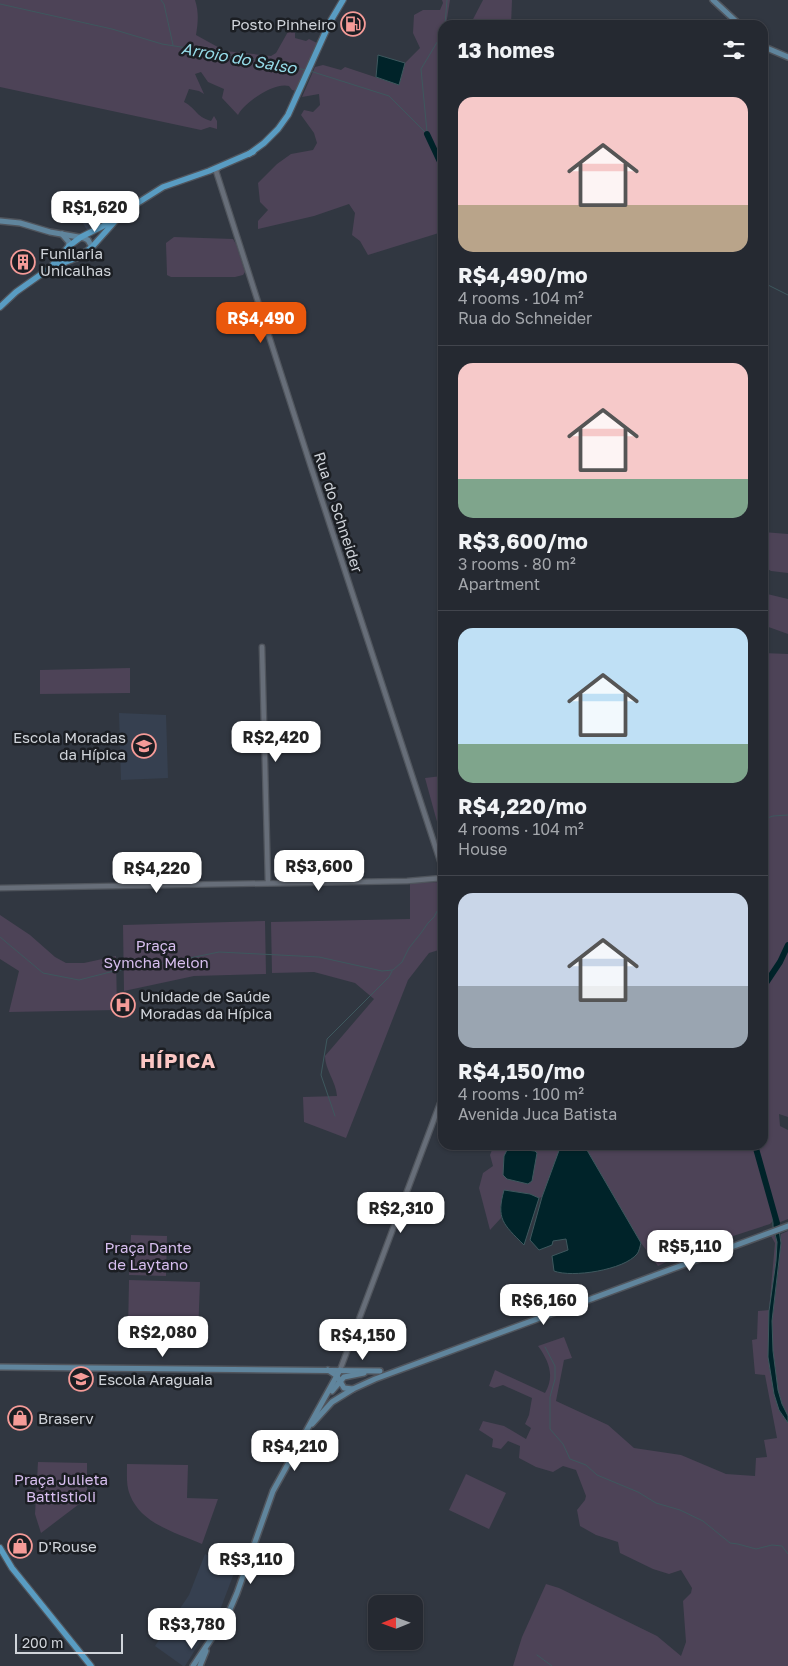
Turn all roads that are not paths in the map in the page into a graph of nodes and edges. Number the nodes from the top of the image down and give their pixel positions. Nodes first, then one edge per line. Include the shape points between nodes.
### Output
1 (343, 0) edge
2 (713, 0) edge
3 (735, 20) edge
4 (768, 49) edge
5 (788, 58) edge
6 (253, 152) junction
7 (220, 165) junction
8 (209, 171) junction
9 (216, 171) junction
10 (117, 220) junction
11 (0, 221) edge
12 (62, 234) junction
13 (81, 237) junction
14 (69, 246) junction
15 (92, 247) junction
16 (79, 257) junction
17 (50, 268) junction
18 (0, 307) edge
19 (262, 647) dead end
20 (438, 855) edge
21 (438, 878) edge
22 (268, 883) junction
23 (0, 888) edge
24 (438, 1109) edge
25 (786, 1226) edge
26 (0, 1367) edge
27 (341, 1367) junction
28 (402, 1369) junction
29 (326, 1370) junction
30 (346, 1370) junction
31 (380, 1371) junction
32 (354, 1375) junction
33 (338, 1378) junction
34 (353, 1389) junction
35 (312, 1424) junction
36 (0, 1548) edge
37 (197, 1665) edge
38 (91, 1666) edge

1 - 6 main road via 288,115
2 - 3 main road
4 - 5 main road
6 - 7 main road
6 - 9 main road
7 - 8 main road
7 - 9 street
8 - 9 main road
8 - 10 main road via 163,187
9 - 20 street, Rua do Schneider
10 - 13 main road
10 - 15 main road
11 - 12 main road
12 - 13 main road
12 - 14 main road via 69,240
13 - 14 main road
13 - 15 main road
14 - 16 main road via 70,255
14 - 17 main road
15 - 16 main road
16 - 17 main road
17 - 18 main road
19 - 22 street
21 - 22 street
22 - 23 street
24 - 27 street
25 - 28 main road
26 - 29 main road
27 - 29 main road
27 - 30 main road
27 - 33 main road
28 - 31 main road
28 - 34 main road
29 - 33 main road
30 - 31 main road
30 - 32 main road
31 - 32 main road
32 - 33 main road
32 - 34 main road via 358,1384
33 - 34 main road via 346,1389
33 - 35 main road
34 - 35 main road via 332,1402
35 - 37 main road via 273,1491 238,1593
36 - 38 main road via 12,1568

